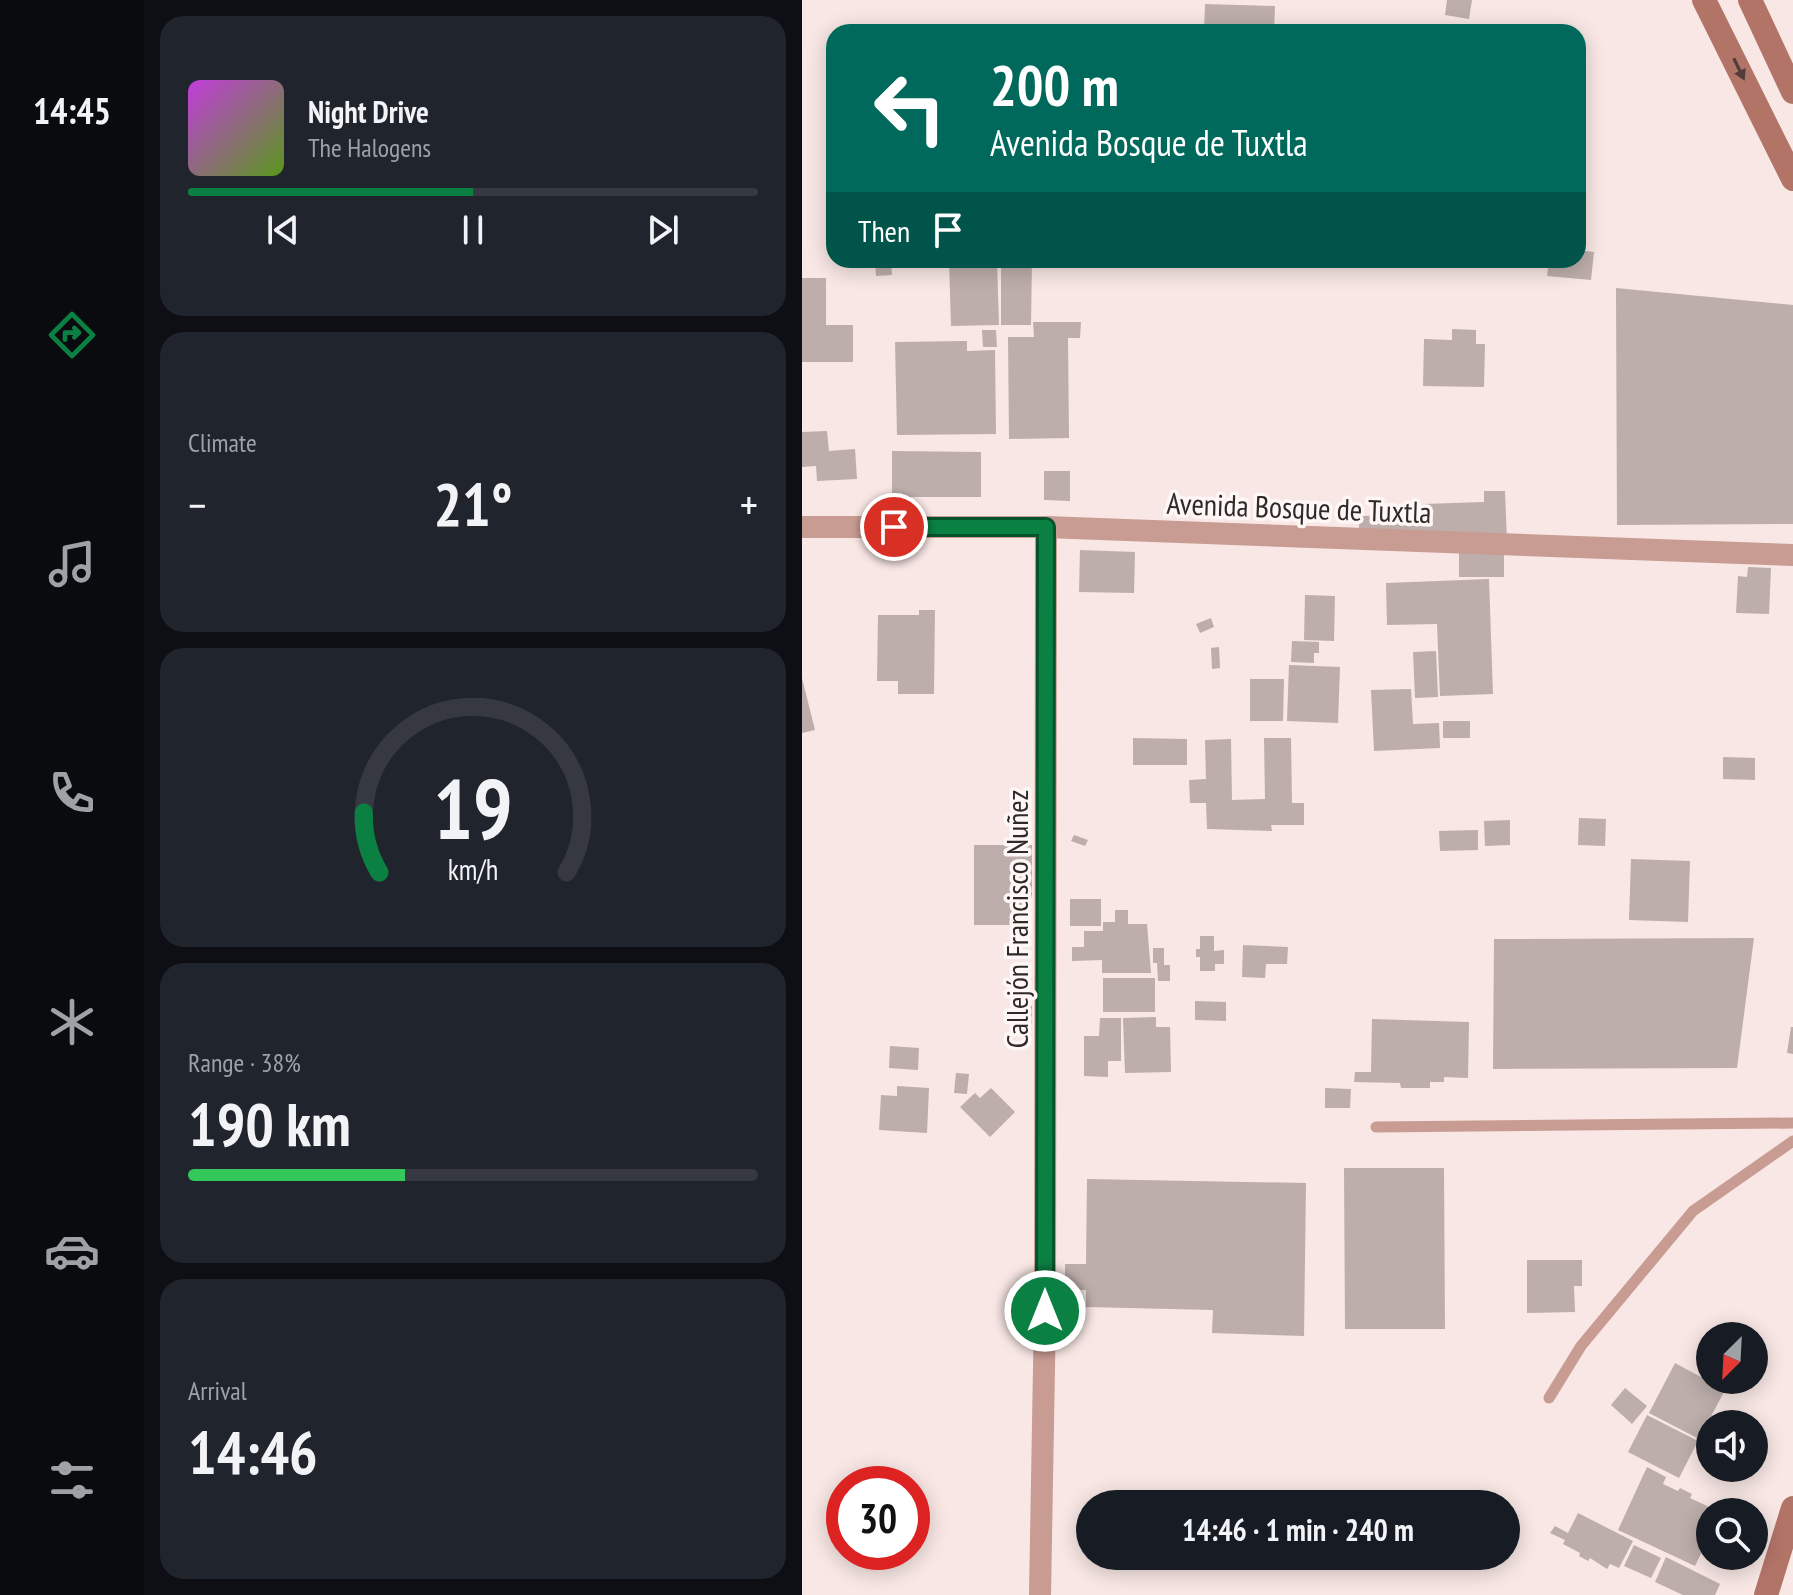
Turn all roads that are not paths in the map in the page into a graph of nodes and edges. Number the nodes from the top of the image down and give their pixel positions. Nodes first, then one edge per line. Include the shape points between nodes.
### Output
1 (1704, 0) edge
2 (1750, 0) edge
3 (1793, 92) edge
4 (1793, 179) edge
5 (802, 527) edge
6 (1046, 527) junction
7 (1793, 555) edge
8 (1793, 1123) edge
9 (1376, 1127) dead end
10 (1793, 1141) edge
11 (1549, 1398) dead end
12 (1793, 1508) edge
13 (1040, 1595) edge
14 (1766, 1595) edge

1 -> 4 main road
2 - 3 main road
5 - 6 street, Avenida Bosque de Tuxtla
6 - 7 street, Avenida Bosque de Tuxtla
6 - 13 street, Callejón Francisco Nuñez
8 - 9 lane
10 - 11 lane via 1693,1211 1581,1346
12 - 14 main road

